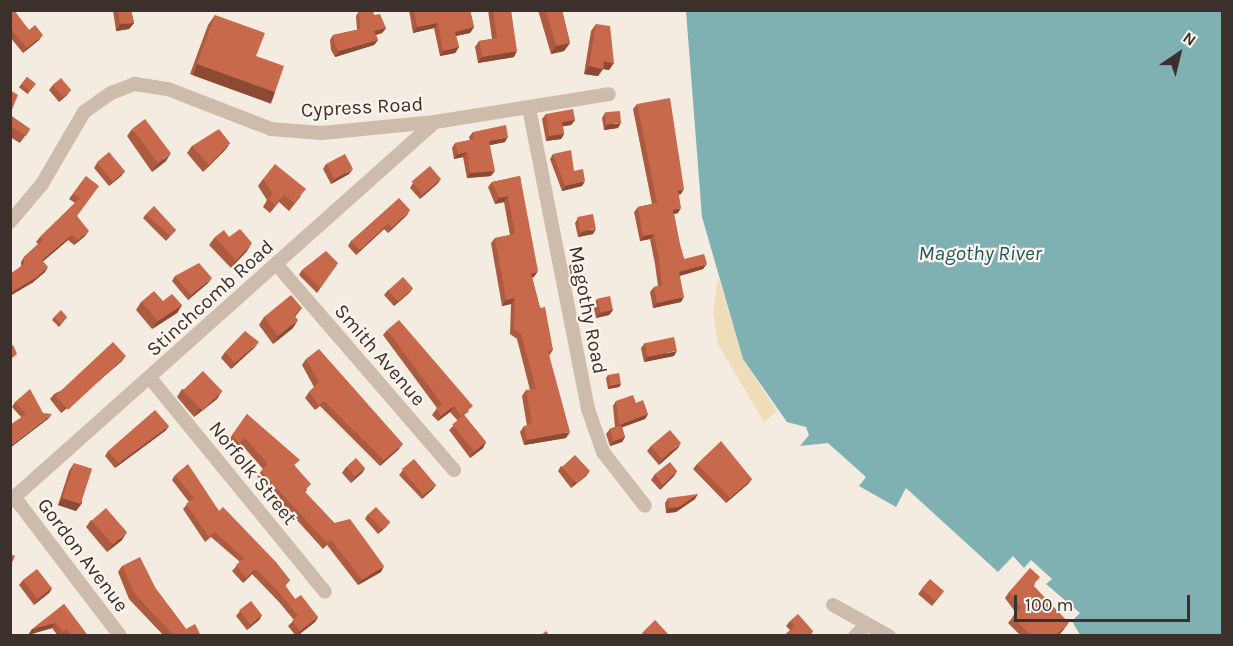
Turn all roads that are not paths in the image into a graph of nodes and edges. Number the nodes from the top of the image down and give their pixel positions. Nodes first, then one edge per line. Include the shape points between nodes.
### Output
1 (609, 94) dead end
2 (529, 108) junction
3 (435, 122) junction
4 (10, 222) edge
5 (278, 265) junction
6 (150, 378) junction
7 (453, 470) dead end
8 (13, 500) edge
9 (645, 506) dead end
10 (325, 592) dead end
11 (833, 605) dead end
12 (867, 625) junction
13 (120, 636) edge
14 (855, 636) edge
15 (890, 636) edge

1 - 2 street, Cypress Road
2 - 3 street, Cypress Road
2 - 9 street, Magothy Road via 588,410 603,452
3 - 4 street, Cypress Road via 322,133 271,129 168,89 135,84 111,93 84,112 42,184
3 - 5 street, Stinchcomb Road
5 - 6 street, Stinchcomb Road
5 - 7 street, Smith Avenue
6 - 8 street, Stinchcomb Road
6 - 10 street, Norfolk Street
8 - 13 street, Gordon Avenue
11 - 12 street
12 - 14 street
12 - 15 street

